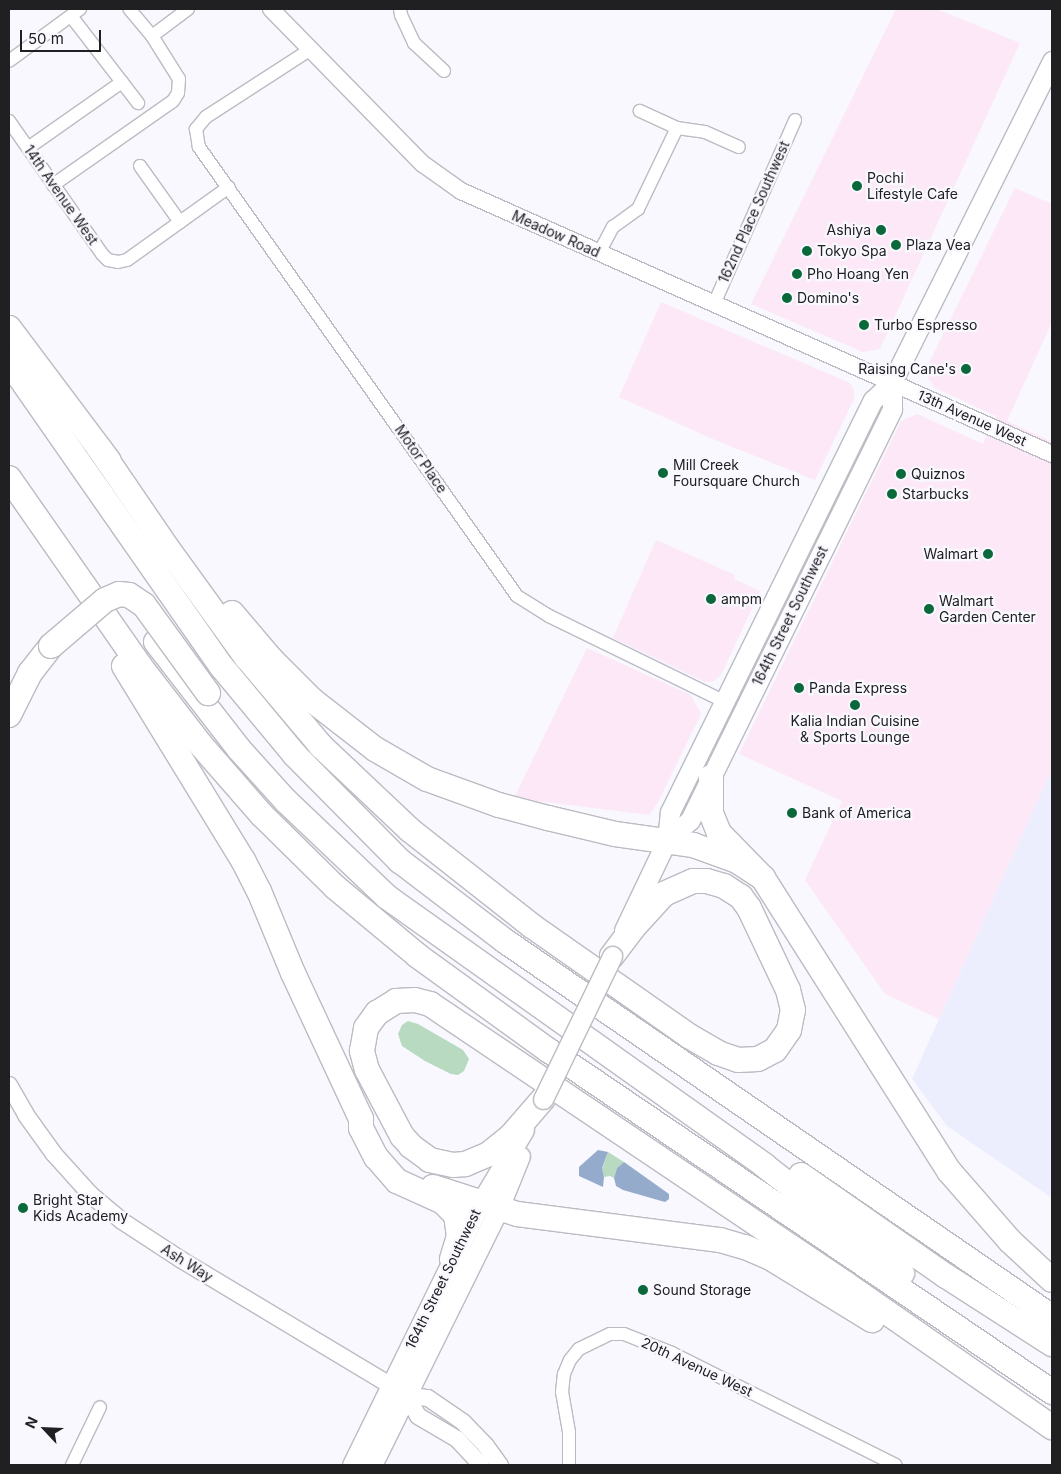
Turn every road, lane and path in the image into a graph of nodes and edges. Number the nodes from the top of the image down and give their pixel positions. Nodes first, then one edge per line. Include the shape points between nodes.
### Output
1 (129, 9) edge
2 (188, 9) edge
3 (272, 9) edge
4 (400, 9) edge
5 (76, 12) edge
6 (152, 36) junction
7 (311, 49) junction
8 (9, 61) edge
9 (1052, 61) edge
10 (444, 71) dead end
11 (122, 82) junction
12 (138, 103) dead end
13 (640, 111) dead end
14 (795, 120) dead end
15 (9, 121) edge
16 (677, 128) junction
17 (739, 147) dead end
18 (28, 148) junction
19 (140, 166) dead end
20 (54, 185) junction
21 (229, 187) junction
22 (180, 222) junction
23 (599, 253) junction
24 (714, 304) junction
25 (9, 328) edge
26 (9, 362) edge
27 (892, 382) junction
28 (99, 448) junction
29 (1052, 454) edge
30 (9, 478) edge
31 (52, 541) junction
32 (96, 608) junction
33 (725, 702) junction
34 (9, 715) edge
35 (711, 776) junction
36 (667, 840) junction
37 (763, 878) junction
38 (612, 956) junction
39 (9, 1085) edge
40 (543, 1099) junction
41 (361, 1119) junction
42 (490, 1205) junction
43 (452, 1259) junction
44 (1052, 1280) edge
45 (1052, 1317) edge
46 (1052, 1344) edge
47 (398, 1390) junction
48 (1052, 1391) edge
49 (100, 1407) dead end
50 (1052, 1427) edge
51 (1052, 1432) edge
52 (72, 1465) edge
53 (352, 1465) edge
54 (372, 1465) edge
55 (481, 1465) edge
56 (500, 1465) edge
57 (569, 1465) edge
58 (896, 1465) edge

1 - 6 street
2 - 6 street
3 - 7 street, Meadow Road
4 - 10 street via 414,43
5 - 8 street
5 - 11 street
6 - 20 street via 180,79 173,101
7 - 21 street, Motor Place via 206,117 196,129 199,146
7 - 23 street, Meadow Road via 422,164 438,176 483,202
9 - 27 main road, 164th Street Southwest
11 - 12 street
11 - 18 street
13 - 16 street
14 - 24 street, 162nd Place Southwest
15 - 18 street, 14th Avenue West
16 - 17 street via 705,132
16 - 23 street via 638,209 613,227
18 - 20 street, 14th Avenue West
19 - 22 street
20 - 22 street, 14th Avenue West via 108,260 127,260
21 - 22 street
21 - 33 street, Motor Place via 517,596 549,616
23 - 24 street, Meadow Road
24 - 27 street, Meadow Road
25 - 28 highway
26 - 45 highway via 222,667 295,755 400,862 505,941
27 - 29 street, 13th Avenue West
27 - 33 main road, 164th Street Southwest via 873,400
27 - 35 main road, 164th Street Southwest via 892,409
28 - 36 highway via 271,659 312,700 375,749 427,779 499,805 615,834
28 - 38 highway via 247,658 321,746 410,830 532,926 718,1053 738,1060 758,1059 775,1050 789,1030 793,1010 788,990 749,908 724,886 693,881 664,894
30 - 31 highway
31 - 41 highway via 243,860
31 - 48 highway via 140,666 231,782 296,850 376,923 461,988 634,1109
32 - 34 highway, bridge via 51,646 30,673
32 - 46 highway, bridge via 119,594 137,599 144,605 254,753 305,809 377,876 452,934 946,1276
32 - 48 highway via 105,604 124,606 138,618 239,749 286,801 387,897 765,1166
33 - 36 main road, 164th Street Southwest via 670,812
35 - 36 main road, 164th Street Southwest via 690,820
35 - 37 highway via 711,813 719,833
36 - 37 highway via 693,845 737,861
36 - 38 main road, 164th Street Southwest
37 - 44 highway via 949,1170 1010,1241
38 - 40 main road, 164th Street Southwest, bridge
39 - 47 street, Ash Way via 54,1154 91,1195 122,1221
40 - 42 main road, 164th Street Southwest
40 - 50 highway via 511,1136 489,1154 465,1164 430,1160 402,1136 367,1070 362,1052 366,1028 377,1012 396,1002 415,1000 430,1004
41 - 42 highway via 375,1126 394,1159 416,1178 444,1191
41 - 43 highway via 361,1128 376,1157 397,1181 443,1202 456,1215 459,1236
42 - 43 main road, 164th Street Southwest
42 - 47 main road, 164th Street Southwest
42 - 51 highway via 552,1220 720,1240 745,1247 776,1261
43 - 47 main road, 164th Street Southwest
47 - 53 main road, 164th Street Southwest
47 - 54 main road, 164th Street Southwest
47 - 55 street, Ash Way via 418,1416 457,1439
47 - 56 street, Ash Way via 428,1398 463,1422
49 - 52 street
57 - 58 street, 20th Avenue West via 569,1432 562,1392 564,1374 578,1349 610,1334 631,1336 672,1353

